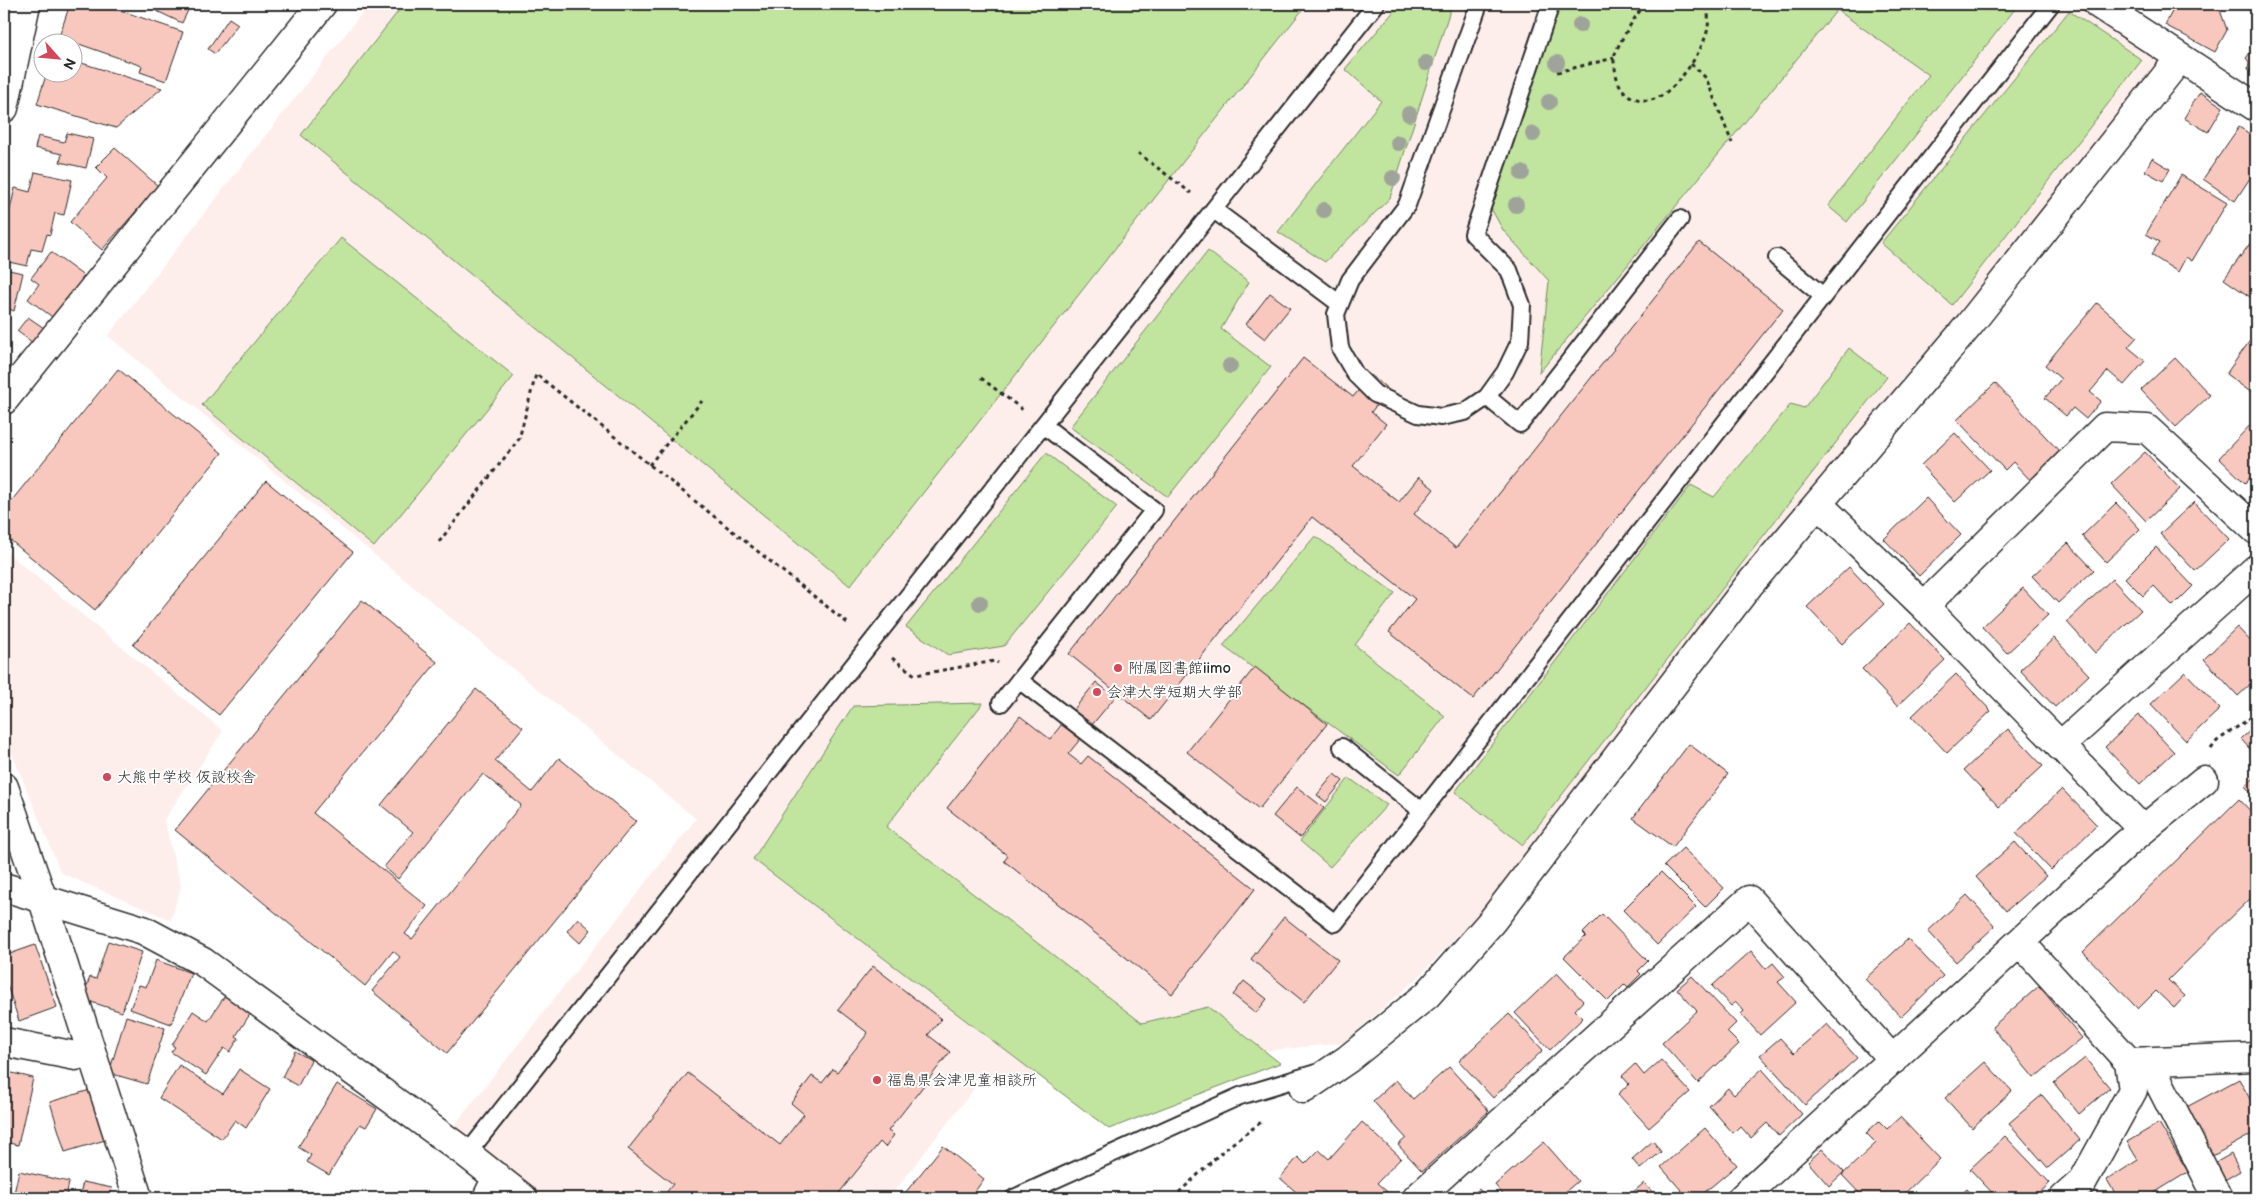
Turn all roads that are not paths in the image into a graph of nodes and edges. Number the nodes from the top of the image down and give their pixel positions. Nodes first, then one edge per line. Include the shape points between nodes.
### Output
1 (26, 4) edge
2 (322, 4) edge
3 (1376, 4) edge
4 (1479, 4) edge
5 (1551, 4) edge
6 (2051, 4) edge
7 (2098, 4) edge
8 (2180, 58) junction
9 (2256, 106) edge
10 (4, 108) edge
11 (1214, 210) junction
12 (1680, 219) dead end
13 (1777, 258) dead end
14 (1823, 296) junction
15 (1340, 304) junction
16 (1487, 398) junction
17 (4, 400) edge
18 (1043, 425) junction
19 (1818, 504) junction
20 (2255, 526) edge
21 (2256, 568) edge
22 (1924, 606) junction
23 (1019, 680) junction
24 (1001, 703) dead end
25 (2060, 746) junction
26 (1342, 747) dead end
27 (2200, 783) road end
28 (4, 787) edge
29 (1422, 811) junction
30 (2143, 830) junction
31 (4, 888) edge
32 (43, 900) junction
33 (2020, 942) junction
34 (4, 1042) edge
35 (76, 1056) dead end
36 (2256, 1057) edge
37 (1893, 1060) junction
38 (2138, 1062) junction
39 (1334, 1067) junction
40 (1304, 1089) dead end
41 (467, 1154) junction
42 (492, 1188) edge
43 (138, 1198) edge
44 (524, 1198) edge
45 (1014, 1198) edge
46 (1417, 1198) edge
47 (1742, 1198) edge
48 (2064, 1198) edge
49 (2218, 1198) edge

1 - 10 street
2 - 17 street
3 - 11 lane
4 - 15 lane via 1407,205 1350,280
5 - 16 lane via 1473,234 1509,270 1522,305 1520,341 1506,372
6 - 14 lane
7 - 8 street
8 - 9 street
8 - 19 street via 1970,324
11 - 15 lane
11 - 18 lane
12 - 16 lane via 1520,424
13 - 14 lane
14 - 29 lane
15 - 16 lane via 1336,314 1340,348 1355,374 1375,394 1418,414 1441,417 1465,412
18 - 23 lane via 1154,510
18 - 41 lane
19 - 22 street
19 - 39 street via 1749,585 1492,921 1427,995
20 - 22 street via 2147,430 2105,427
21 - 25 street
22 - 25 street
23 - 24 lane
23 - 29 lane via 1335,923
25 - 30 street
26 - 29 lane
27 - 30 street
28 - 32 street
30 - 33 street
31 - 32 street
32 - 41 street via 143,930 203,962
32 - 43 street
33 - 37 street
33 - 38 street
34 - 35 street
36 - 38 street
37 - 46 street via 1749,900
37 - 47 street
38 - 48 street via 2133,1090 2082,1181
38 - 49 street
39 - 40 street
39 - 45 lane via 1240,1096
41 - 42 street
42 - 44 street

